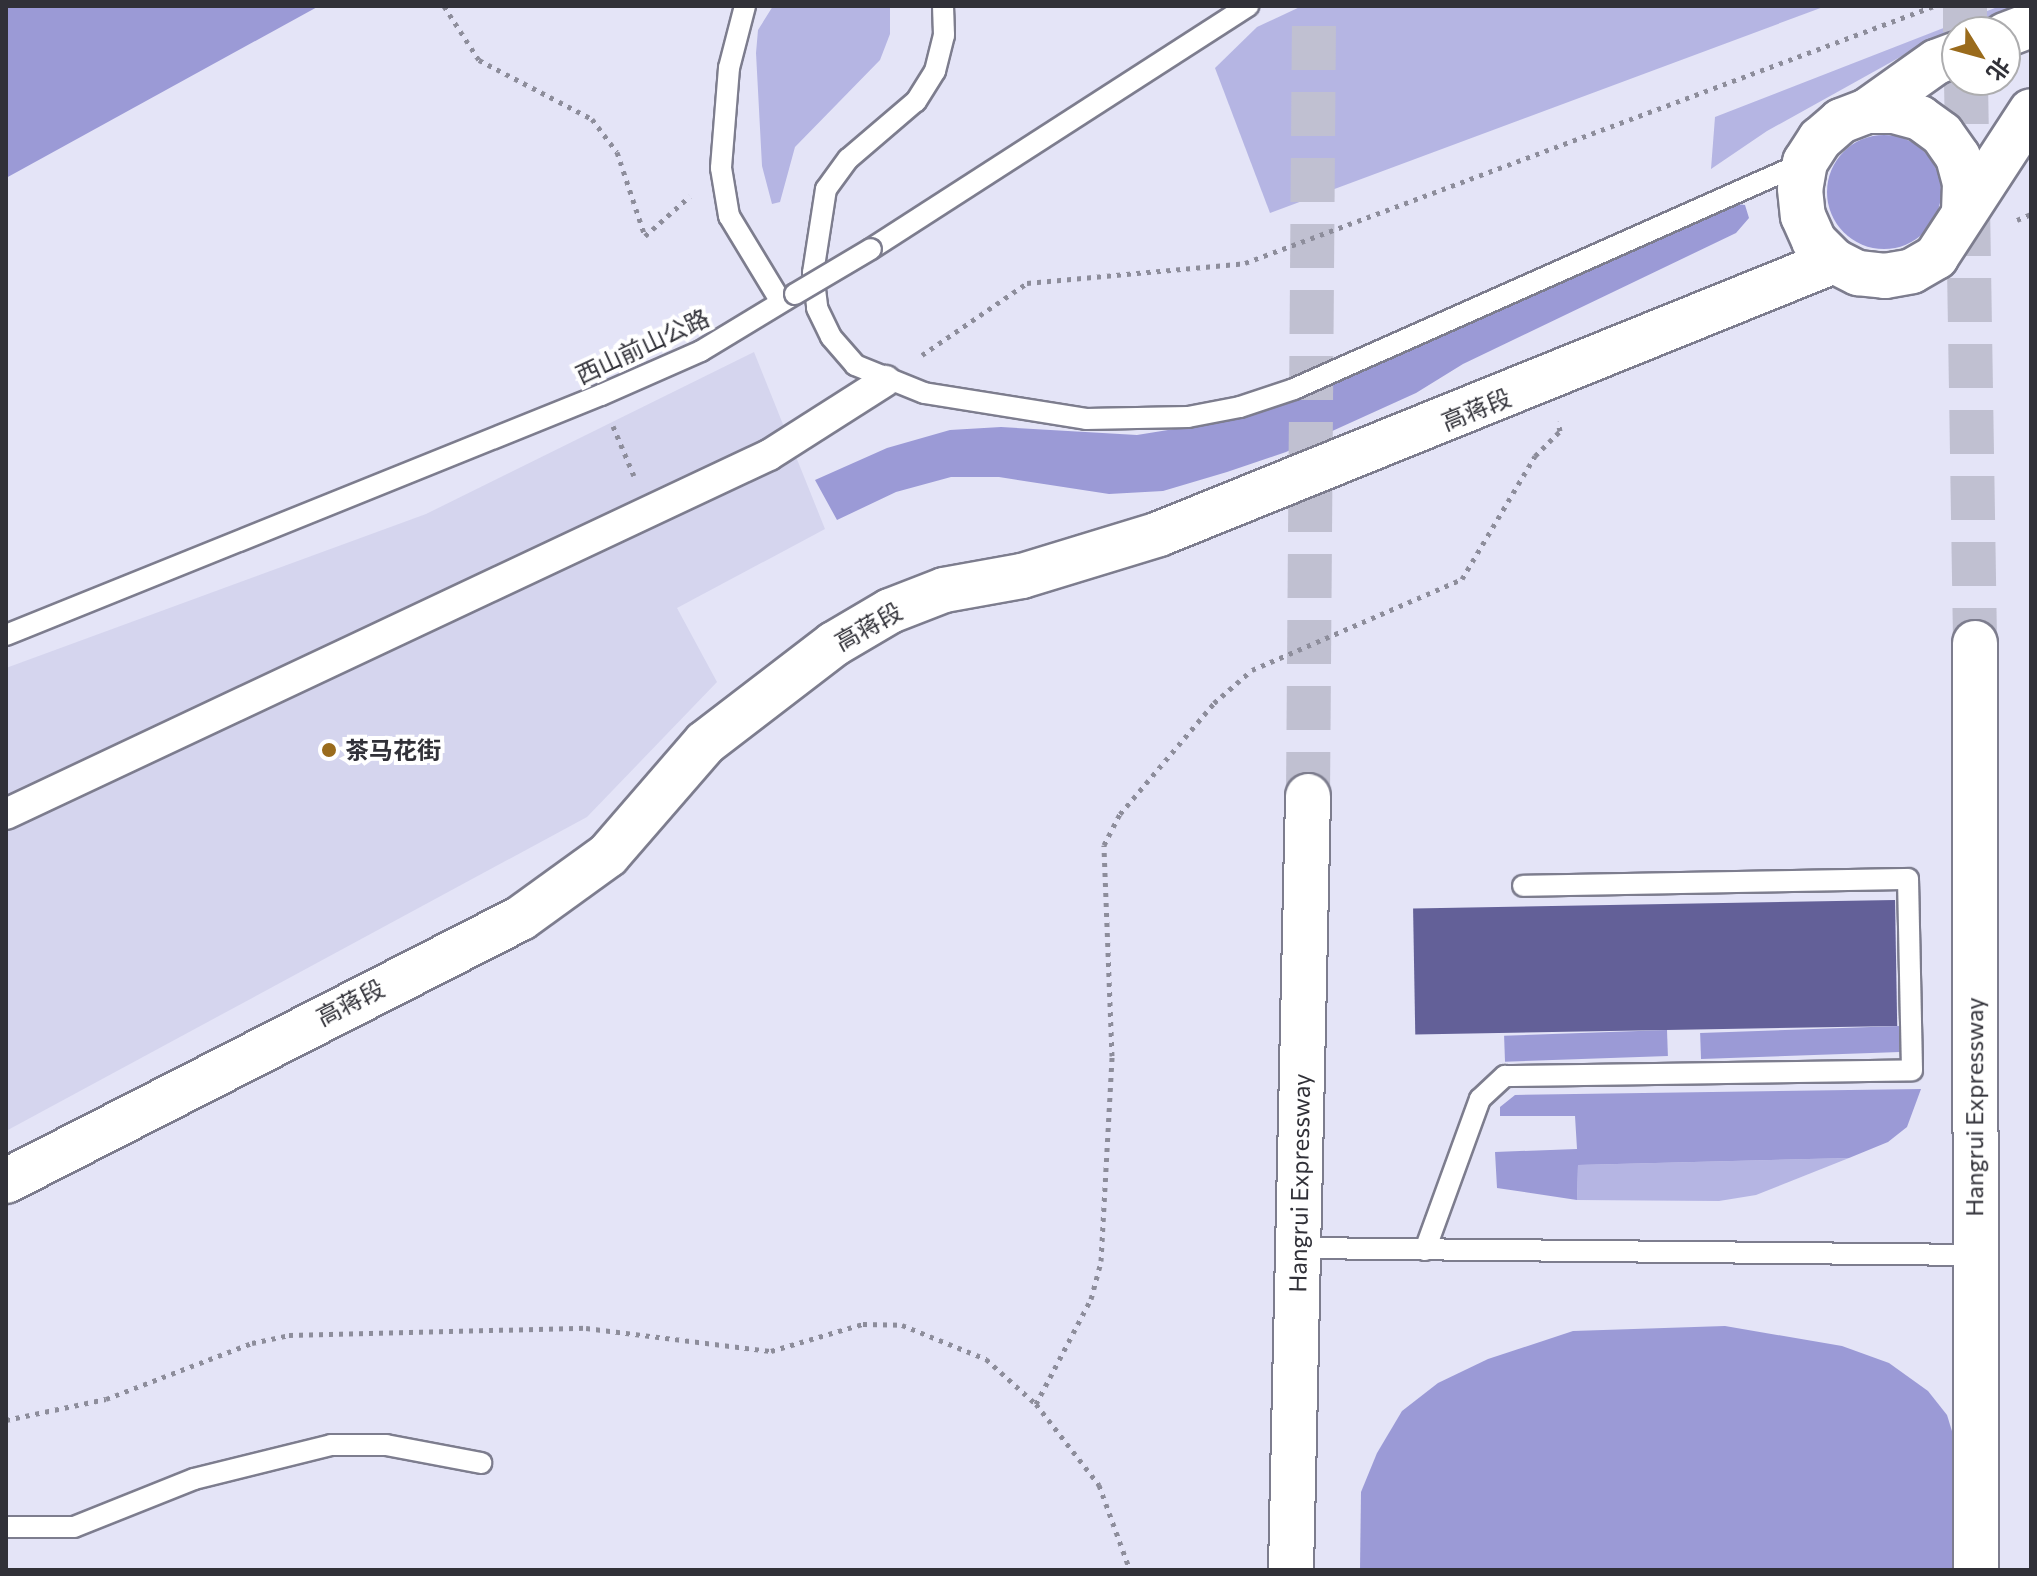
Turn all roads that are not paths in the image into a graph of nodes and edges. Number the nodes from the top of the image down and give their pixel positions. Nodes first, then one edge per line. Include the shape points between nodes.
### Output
1 (745, 6) edge
2 (943, 6) edge
3 (1248, 6) edge
4 (1941, 60) edge
5 (1867, 111) junction
6 (2031, 111) edge
7 (1805, 162) junction
8 (1964, 211) junction
9 (1834, 261) junction
10 (788, 298) junction
11 (885, 381) junction
12 (6, 635) edge
13 (1975, 643) tunnel mouth
14 (1308, 796) tunnel mouth
15 (6, 814) edge
16 (1523, 886) dead end
17 (6, 1181) edge
18 (1298, 1248) junction
19 (1425, 1250) junction
20 (1974, 1255) junction
21 (481, 1463) dead end
22 (6, 1527) edge
23 (1291, 1570) edge
24 (1976, 1570) edge

1 - 10 lane via 729,68 721,168 729,216
2 - 11 lane via 944,35 935,71 916,101 848,159 826,189 816,239 817,308 831,337 855,365
3 - 10 lane, 西山前山公路, bridge
4 - 5 main road
5 - 7 main road via 1841,121
5 - 8 main road via 1920,118 1942,134 1958,157 1965,183
6 - 8 main road
7 - 9 main road via 1803,216 1814,241
7 - 11 lane via 1294,389 1240,407 1188,417 1086,419 924,393
8 - 9 main road via 1954,236 1936,257 1912,271 1858,273
9 - 17 main road, 高蒋段 via 1159,534 1022,576 944,590 890,611 834,644 705,743 608,855 521,918
10 - 12 lane, 西山前山公路 via 701,351 601,395
11 - 15 street via 769,455
13 - 20 main road, Hangrui Expressway
14 - 18 main road, Hangrui Expressway
16 - 19 lane via 1908,879 1912,1070 1505,1076 1480,1099
18 - 19 lane
18 - 23 main road, Hangrui Expressway
19 - 20 lane
20 - 24 main road, Hangrui Expressway
21 - 22 lane via 386,1445 331,1445 194,1479 74,1527

